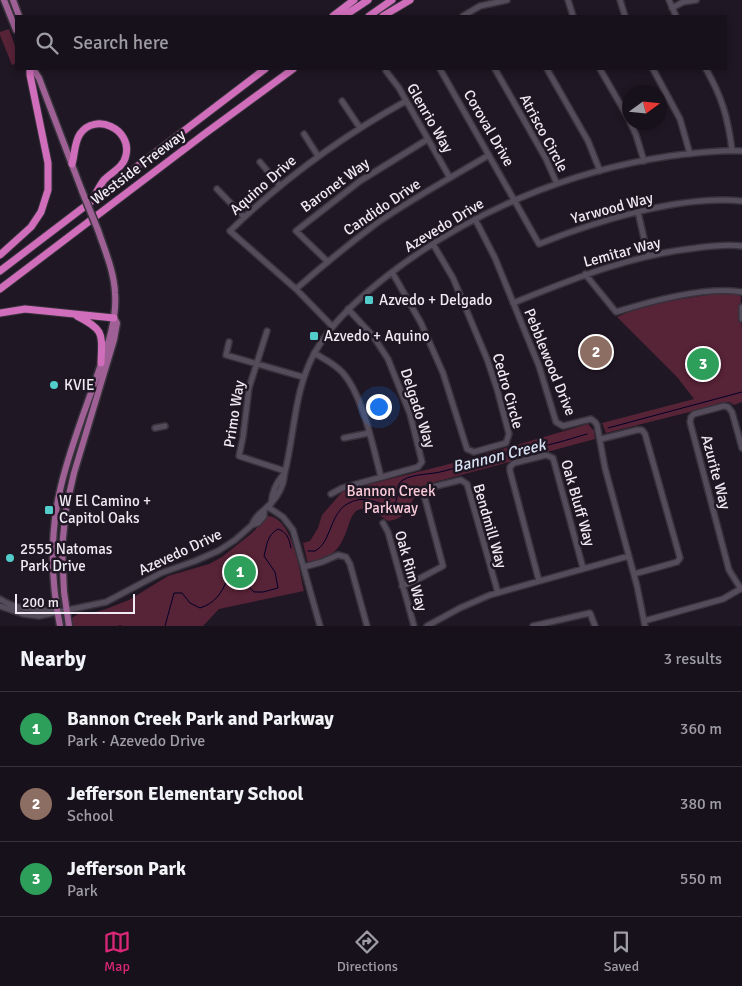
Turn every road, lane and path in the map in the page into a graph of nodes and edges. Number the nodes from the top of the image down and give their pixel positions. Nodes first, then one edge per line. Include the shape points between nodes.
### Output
1 (4, 0) edge
2 (13, 0) edge
3 (354, 0) edge
4 (368, 0) edge
5 (392, 0) edge
6 (410, 0) edge
7 (507, 0) edge
8 (568, 0) edge
9 (620, 0) edge
10 (668, 0) edge
11 (696, 0) edge
12 (672, 8) junction
13 (19, 15) edge
14 (334, 15) edge
15 (346, 15) edge
16 (370, 15) edge
17 (385, 15) edge
18 (465, 15) edge
19 (573, 15) edge
20 (626, 15) edge
21 (676, 15) edge
22 (15, 28) edge
23 (32, 70) edge
24 (33, 70) edge
25 (37, 70) edge
26 (264, 70) edge
27 (292, 70) edge
28 (441, 70) edge
29 (495, 70) edge
30 (548, 70) edge
31 (601, 70) edge
32 (654, 70) edge
33 (707, 70) edge
34 (386, 71) dead end
35 (39, 78) junction
36 (342, 101) dead end
37 (406, 101) junction
38 (622, 108) edge
39 (360, 128) junction
40 (633, 130) edge
41 (304, 134) dead end
42 (428, 139) junction
43 (732, 150) junction
44 (742, 151) edge
45 (690, 154) junction
46 (490, 155) junction
47 (318, 156) junction
48 (644, 160) junction
49 (260, 162) dead end
50 (72, 164) junction
51 (600, 171) junction
52 (450, 178) junction
53 (557, 184) junction
54 (280, 186) junction
55 (217, 189) dead end
56 (92, 200) junction
57 (515, 200) junction
58 (742, 201) edge
59 (638, 212) junction
60 (244, 217) junction
61 (476, 219) junction
62 (433, 244) junction
63 (742, 246) edge
64 (0, 256) edge
65 (648, 256) junction
66 (328, 262) junction
67 (0, 271) edge
68 (392, 272) junction
69 (585, 274) junction
70 (0, 289) edge
71 (296, 290) junction
72 (742, 292) edge
73 (513, 303) junction
74 (742, 307) edge
75 (348, 310) junction
76 (0, 313) edge
77 (75, 314) junction
78 (114, 318) junction
79 (742, 319) edge
80 (332, 326) junction
81 (267, 331) dead end
82 (229, 342) dead end
83 (314, 353) junction
84 (102, 363) junction
85 (256, 364) junction
86 (303, 377) junction
87 (165, 426) dead end
88 (155, 428) dead end
89 (369, 433) junction
90 (344, 438) dead end
91 (601, 439) junction
92 (742, 448) edge
93 (284, 473) junction
94 (381, 477) junction
95 (331, 494) dead end
96 (268, 507) junction
97 (383, 523) dead end
98 (629, 556) junction
99 (304, 567) junction
100 (583, 568) junction
101 (634, 574) junction
102 (539, 581) junction
103 (402, 586) junction
104 (742, 588) edge
105 (498, 592) junction
106 (0, 599) edge
107 (0, 606) edge
108 (66, 610) junction
109 (58, 612) junction
110 (644, 623) edge
111 (60, 626) edge
112 (69, 626) edge
113 (320, 626) edge
114 (367, 626) edge
115 (414, 626) edge
116 (427, 626) edge
117 (533, 626) edge
118 (595, 626) edge

1 - 22 main road
2 - 13 main road
3 - 14 highway
4 - 15 highway
5 - 16 highway
6 - 17 highway
7 - 18 street via 480,6
8 - 19 street
9 - 20 street
10 - 12 street
11 - 12 street via 682,2
12 - 21 street
23 - 64 highway via 30,75 48,163 48,190 31,227
24 - 35 main road
25 - 35 main road
26 - 56 highway, Westside Freeway
27 - 70 highway, Westside Freeway
28 - 46 street, Coroval Drive
29 - 53 street, Atrisco Circle
30 - 51 street via 588,141
31 - 38 street
32 - 45 street via 680,119
33 - 43 street via 726,112
34 - 37 street, Glenrio Way
35 - 50 main road
36 - 39 street
37 - 39 street, Aquino Drive
37 - 42 street, Glenrio Way
39 - 47 street, Aquino Drive
40 - 48 street
41 - 47 street
42 - 52 street, Glenrio Way
42 - 66 street, Baronet Way via 360,181 296,230
43 - 44 street, Azevedo Drive
43 - 45 street, Azevedo Drive
45 - 48 street, Azevedo Drive
46 - 52 street, Candido Drive
46 - 57 street, Coroval Drive
47 - 54 street, Aquino Drive
48 - 51 street, Azevedo Drive
49 - 54 street
50 - 56 highway via 78,138 91,126 109,125 123,137 127,150 124,162 102,182
50 - 78 main road, bridge via 108,256 114,284
51 - 53 street, Azevedo Drive
52 - 66 street, Candido Drive via 384,218
53 - 57 street, Azevedo Drive
54 - 60 street, Aquino Drive
55 - 60 street
56 - 67 highway, Westside Freeway
57 - 59 street, Yarwood Way via 539,244
57 - 61 street, Azevedo Drive
58 - 59 street, Yarwood Way via 704,202
59 - 65 street
60 - 71 street, Aquino Drive via 230,231
61 - 62 street, Azevedo Drive
61 - 73 street, Pebblewood Drive
62 - 68 street, Azevedo Drive
62 - 68 street, Cedro Circle via 453,278 493,375 509,434 506,442 474,452 467,449 436,357
63 - 65 street, Lemitar Way via 710,246
65 - 69 street, Lemitar Way
66 - 71 street, Candido Drive
68 - 75 street, Azevedo Drive
69 - 72 street via 616,312 674,297
69 - 73 street, Lemitar Way
71 - 80 street, Aquino Drive
73 - 91 street, Pebblewood Drive via 539,366 556,422 563,426 594,420
74 - 79 street
75 - 80 street, Azevedo Drive
75 - 94 street, Delgado Way via 373,336 388,359 410,414 422,459 418,467
76 - 77 highway via 25,309
77 - 78 highway
77 - 84 highway via 92,324 100,334
78 - 84 main road
78 - 108 main road via 117,323 114,340 66,508 62,548
80 - 83 street, Azevedo Drive
81 - 85 street, Primo Way
82 - 85 street via 226,355
83 - 86 street, Azevedo Drive
83 - 89 street via 334,365 347,378
84 - 109 main road via 61,487 54,536
85 - 86 street
85 - 93 street, Primo Way via 246,401 239,456
86 - 93 street, Azevedo Drive
87 - 88 street
89 - 90 street
89 - 94 street
91 - 98 street, Pebblewood Drive via 605,468
91 - 101 street via 637,430 645,434 680,558 677,562
92 - 104 street, Azurite Way via 728,407 691,417 729,570
93 - 96 street, Azevedo Drive via 283,483
94 - 95 street, Delgado Way
96 - 99 street via 287,521 293,530
96 - 108 street, Azevedo Drive via 258,523 209,555 161,573 106,602
97 - 103 street, Oak Rim Way
98 - 100 street
98 - 101 street, Pebblewood Drive
99 - 113 street
99 - 114 street via 335,556 346,557
100 - 102 street
100 - 102 street, Oak Bluff Way via 553,458 546,454 514,463 510,471
101 - 110 street, Pebblewood Drive
102 - 105 street
103 - 105 street, Bendmill Way via 443,566 424,492 428,488 461,480 467,484
103 - 115 street, Oak Rim Way
104 - 110 street via 723,598
105 - 116 street
106 - 109 street via 27,610
107 - 109 street via 27,615
108 - 109 street, Azevedo Drive
108 - 112 main road
109 - 111 main road
117 - 118 street via 590,613

